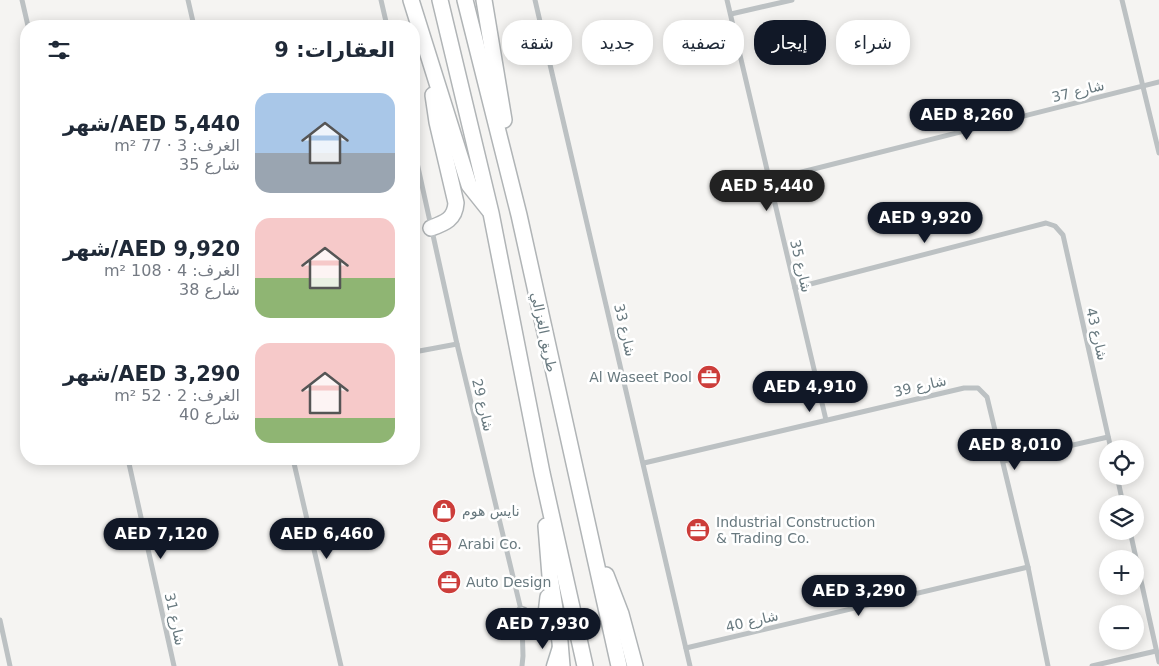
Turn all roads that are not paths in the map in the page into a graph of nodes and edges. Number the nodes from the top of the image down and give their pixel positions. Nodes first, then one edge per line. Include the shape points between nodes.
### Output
1 (22, 0) edge
2 (188, 0) edge
3 (381, 0) edge
4 (411, 0) edge
5 (440, 0) edge
6 (465, 0) edge
7 (484, 0) edge
8 (535, 0) edge
9 (727, 0) edge
10 (792, 0) edge
11 (1122, 0) edge
12 (731, 14) junction
13 (27, 20) edge
14 (193, 20) edge
15 (386, 20) edge
16 (417, 20) edge
17 (420, 30) edge
18 (431, 66) junction
19 (1159, 82) edge
20 (1143, 86) junction
21 (1159, 153) edge
22 (420, 177) edge
23 (770, 180) junction
24 (491, 213) junction
25 (519, 215) junction
26 (431, 228) junction
27 (795, 288) junction
28 (457, 344) junction
29 (420, 351) edge
30 (826, 420) junction
31 (1108, 437) junction
32 (1109, 440) edge
33 (1003, 461) junction
34 (644, 462) junction
35 (129, 465) edge
36 (294, 465) edge
37 (542, 473) junction
38 (586, 520) junction
39 (1132, 540) edge
40 (1028, 567) junction
41 (550, 576) junction
42 (621, 614) junction
43 (522, 616) junction
44 (0, 620) edge
45 (560, 642) junction
46 (686, 648) junction
47 (1156, 651) junction
48 (1159, 662) edge
49 (10, 666) edge
50 (174, 666) edge
51 (341, 666) edge
52 (522, 666) edge
53 (553, 666) edge
54 (562, 666) edge
55 (585, 666) edge
56 (619, 666) edge
57 (635, 666) edge
58 (645, 666) edge
59 (690, 666) edge
60 (1048, 666) edge
61 (1092, 666) edge

1 - 13 street
2 - 14 street
3 - 15 street
4 - 16 highway
5 - 24 highway, طريق الغزالي
6 - 25 highway, طريق الغزالي
7 - 25 highway
8 - 34 street, شارع 33
9 - 12 street, شارع 35
10 - 12 street
11 - 20 street
12 - 23 street, شارع 35
17 - 18 highway
18 - 24 highway via 469,185
18 - 26 highway via 434,108 456,203 456,210 449,221
19 - 20 street, شارع 37
20 - 21 street
20 - 23 street, شارع 37
22 - 26 street, شارع 29
23 - 27 street, شارع 35
24 - 37 highway, طريق الغزالي
25 - 38 highway, طريق الغزالي
26 - 28 street, شارع 29
27 - 30 street, شارع 35
27 - 31 street, شارع 43 via 1046,223 1055,226 1063,235
28 - 29 street
28 - 43 street, شارع 29
30 - 33 street, شارع 39 via 964,388 978,388 987,397
30 - 34 street, شارع 39
31 - 32 street, شارع 43
31 - 33 street
33 - 40 street, شارع 39
34 - 46 street, شارع 33
35 - 50 street, شارع 31
36 - 51 street
37 - 41 highway
37 - 55 highway, طريق الغزالي
38 - 42 highway
38 - 56 highway, طريق الغزالي
39 - 47 street
40 - 46 street, شارع 40
40 - 60 street, شارع 39
41 - 43 highway via 541,626 535,627
41 - 45 highway
42 - 57 highway
42 - 58 highway
43 - 52 street, شارع 29
44 - 49 street
45 - 53 street
45 - 54 highway
46 - 59 street, شارع 33
47 - 48 street
47 - 61 street

